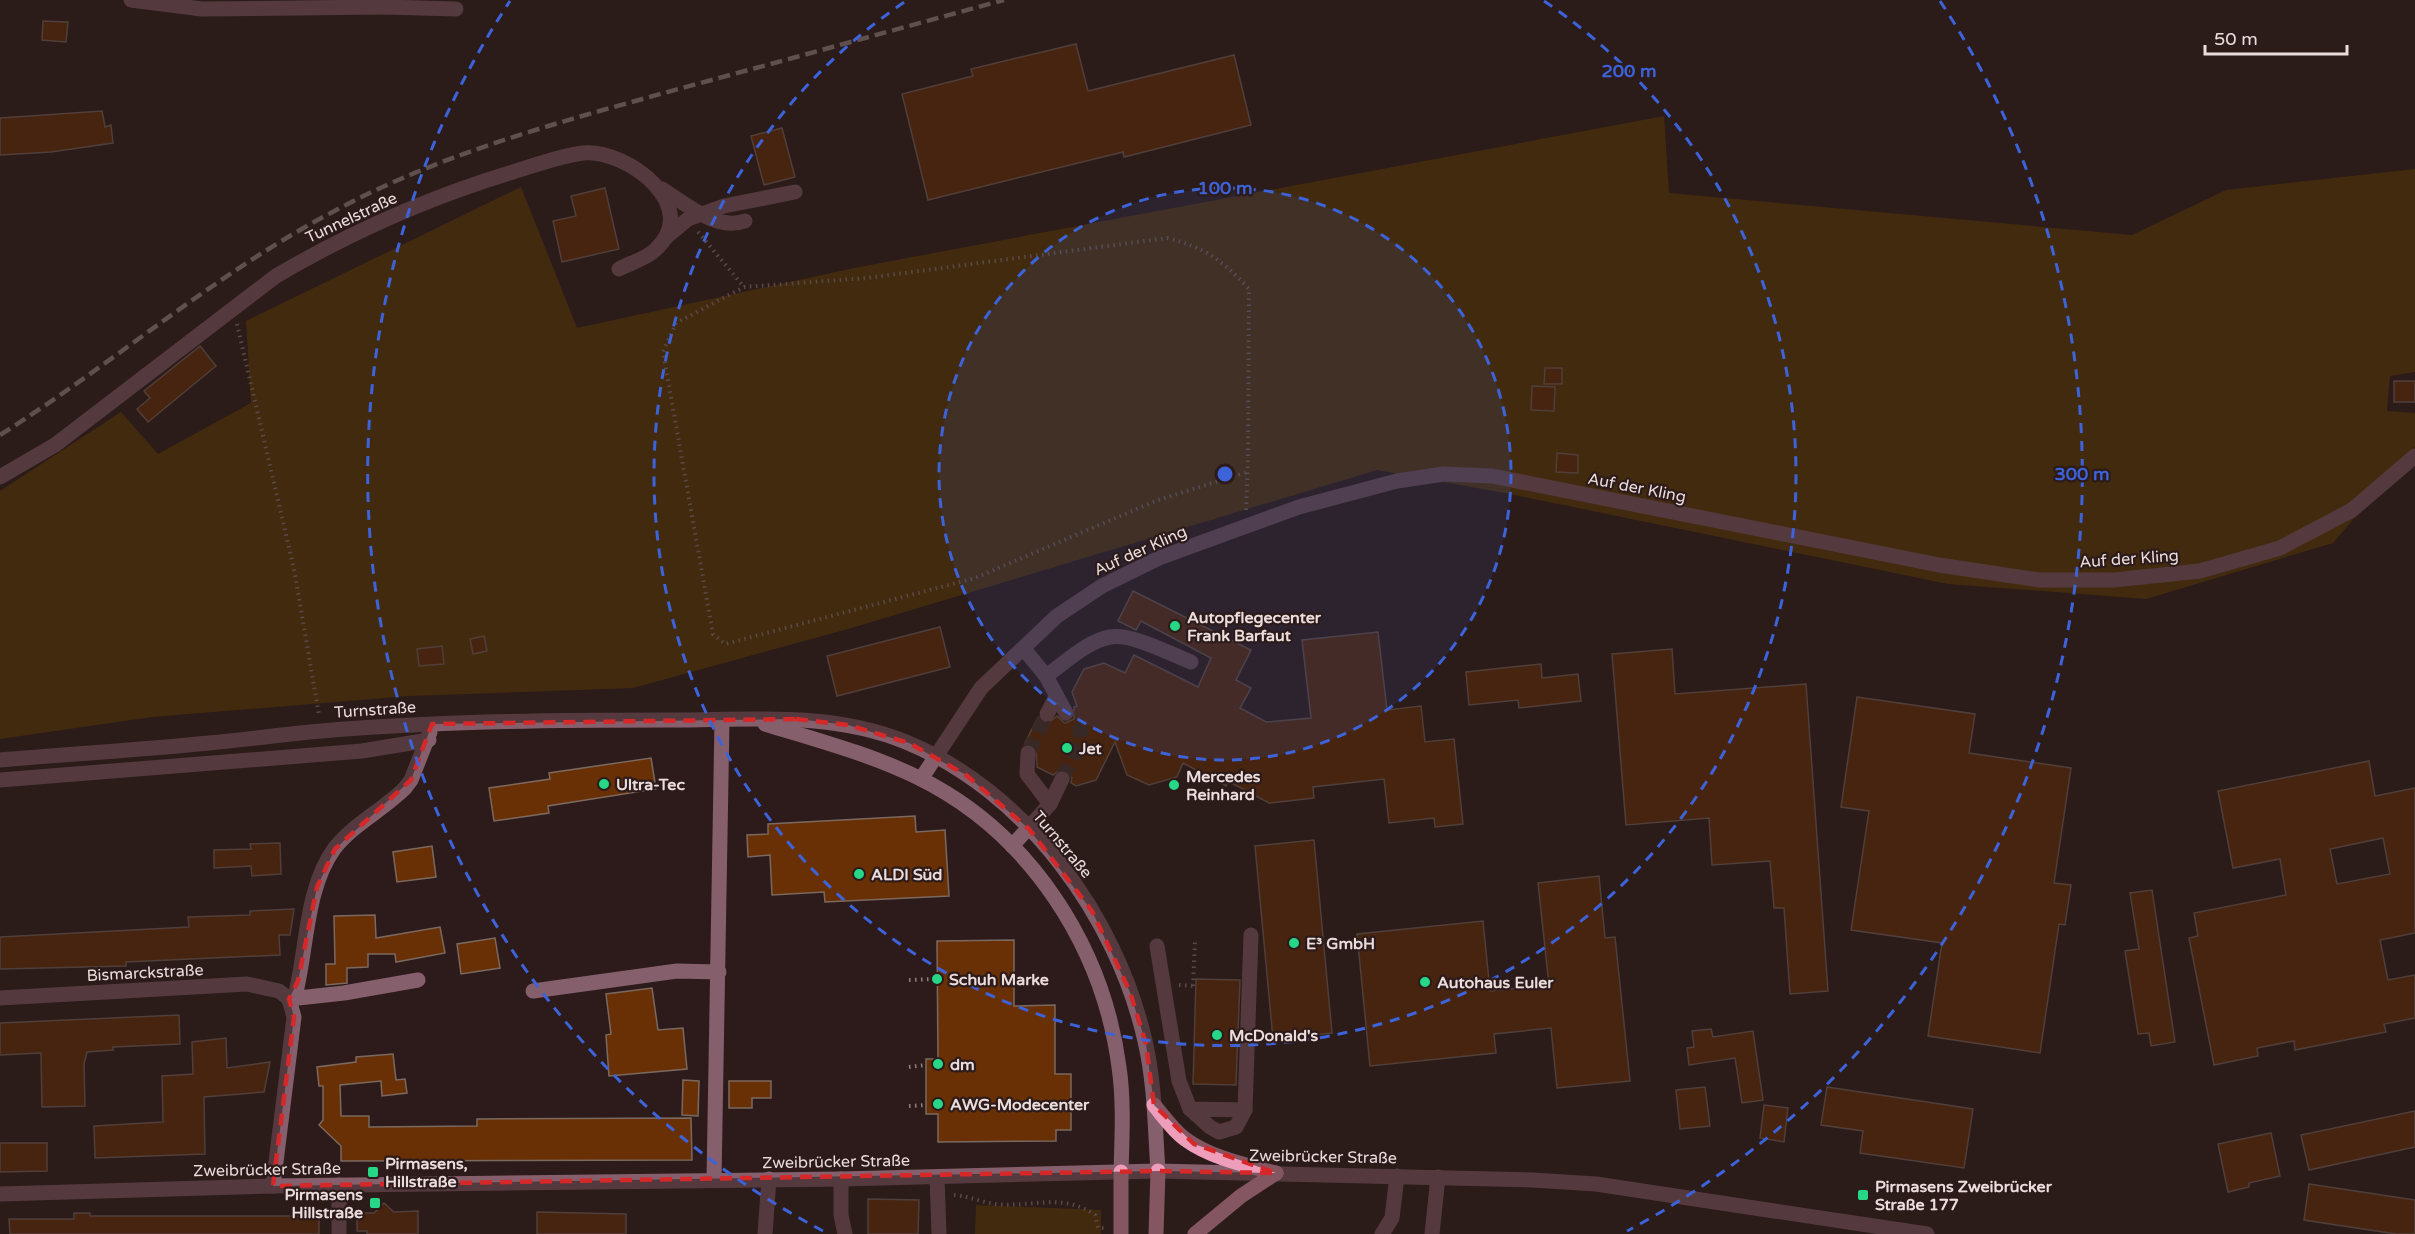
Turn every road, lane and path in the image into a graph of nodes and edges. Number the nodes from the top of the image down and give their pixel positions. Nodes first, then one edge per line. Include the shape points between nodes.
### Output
1 (131, 0) edge
2 (386, 3) edge
3 (456, 9) dead end
4 (657, 186) junction
5 (795, 192) dead end
6 (705, 215) junction
7 (688, 219) junction
8 (745, 221) dead end
9 (665, 238) junction
10 (619, 268) dead end
11 (744, 286) junction
12 (234, 309) junction
13 (2415, 456) edge
14 (1248, 472) junction
15 (0, 477) edge
16 (1245, 526) junction
17 (1023, 649) junction
18 (1191, 662) dead end
19 (1046, 676) junction
20 (1056, 697) junction
21 (318, 709) dead end
22 (1066, 713) tunnel mouth
23 (1047, 714) tunnel mouth
24 (722, 720) junction
25 (753, 721) junction
26 (432, 724) junction
27 (429, 740) junction
28 (1028, 753) tunnel mouth
29 (935, 756) junction
30 (0, 760) edge
31 (921, 779) junction
32 (1062, 779) tunnel mouth
33 (0, 780) edge
34 (1050, 804) junction
35 (1029, 829) junction
36 (1012, 846) junction
37 (1251, 935) dead end
38 (1195, 942) dead end
39 (1157, 946) dead end
40 (719, 972) junction
41 (937, 979) dead end
42 (418, 980) dead end
43 (909, 980) dead end
44 (1193, 986) dead end
45 (533, 991) dead end
46 (0, 998) edge
47 (289, 999) junction
48 (926, 1065) dead end
49 (909, 1067) dead end
50 (926, 1105) dead end
51 (1154, 1105) junction
52 (909, 1106) dead end
53 (1190, 1109) junction
54 (1245, 1110) junction
55 (1158, 1171) junction
56 (1121, 1172) junction
57 (1276, 1173) junction
58 (1397, 1176) junction
59 (937, 1177) junction
60 (1438, 1177) junction
61 (769, 1179) junction
62 (841, 1179) junction
63 (714, 1180) junction
64 (339, 1185) junction
65 (273, 1186) junction
66 (0, 1194) edge
67 (938, 1194) junction
68 (1121, 1231) edge
69 (339, 1234) edge
70 (765, 1234) edge
71 (844, 1234) edge
72 (939, 1234) edge
73 (1156, 1234) edge
74 (1195, 1234) edge
75 (1382, 1234) edge
76 (1432, 1234) edge
77 (1927, 1234) edge

1 - 2 street via 202,9
2 - 3 street
4 - 6 street, Tunnelstraße
4 - 9 street via 668,203 670,224
4 - 12 street, Tunnelstraße via 620,160 603,154 564,156 438,196 366,229 276,276
5 - 6 street via 724,206
6 - 7 street
6 - 8 street, Tunnelstraße via 733,225
7 - 9 street
7 - 11 path
9 - 10 street via 655,250
11 - 14 path via 867,279 1167,238 1196,245 1227,265 1249,289
11 - 14 path via 676,323 663,352 713,634 725,644 975,578 1158,500
12 - 15 street, Tunnelstraße via 55,445
12 - 21 path via 282,512
13 - 16 street, Auf der Kling via 2352,510 2280,548 2200,571 2114,580 2039,580 1939,565 1492,476 1444,474 1397,482 1299,507
14 - 16 path
16 - 17 street, Auf der Kling via 1159,558 1102,586 1057,616
17 - 19 street
17 - 29 street, Auf der Kling via 981,688
18 - 19 street via 1134,640 1109,637
19 - 20 street
20 - 22 street
20 - 23 street
24 - 25 street, Turnstraße
24 - 26 street, Turnstraße
24 - 40 street
25 - 29 street, Turnstraße via 796,719 848,725 879,732
25 - 31 street, Turnstraße via 874,758
26 - 27 street
26 - 30 street, Turnstraße
27 - 33 street via 362,751
27 - 47 street via 405,788 345,837 329,859 317,887 296,992
28 - 34 street via 1027,774
29 - 31 street, Auf der Kling
29 - 35 street, Turnstraße via 996,798
31 - 36 street, Turnstraße via 955,800
32 - 34 street
34 - 35 street
35 - 36 street
35 - 51 street, Turnstraße via 1074,884 1105,935 1144,1034
36 - 56 street, Turnstraße via 1063,909 1079,936 1104,997 1119,1066
37 - 54 street
38 - 44 path
39 - 53 street via 1179,1081
40 - 45 street via 676,971
40 - 63 street
41 - 43 path
42 - 47 street
46 - 47 street, Bismarckstraße via 247,984 279,990
47 - 65 street via 294,1017
48 - 49 path
50 - 52 path
51 - 55 street, Turnstraße
51 - 57 main road via 1173,1128 1194,1144 1221,1157
53 - 54 street
53 - 54 street via 1219,1132 1236,1127
55 - 56 street, Zweibrücker Straße
55 - 57 street, Zweibrücker Straße
55 - 73 main road
56 - 59 street, Zweibrücker Straße
56 - 68 main road
57 - 58 street, Zweibrücker Straße
57 - 74 main road
58 - 60 street, Zweibrücker Straße
58 - 75 street via 1392,1218
59 - 62 street, Zweibrücker Straße
59 - 67 street
60 - 76 street
60 - 77 street, Zweibrücker Straße via 1596,1184
61 - 62 street, Zweibrücker Straße
61 - 63 street, Zweibrücker Straße
61 - 70 street
62 - 71 street
63 - 64 street, Zweibrücker Straße
64 - 65 street, Zweibrücker Straße
64 - 69 street
65 - 66 street, Zweibrücker Straße
67 - 68 path via 996,1204 1062,1202 1084,1207 1095,1215 1098,1228
67 - 72 street

